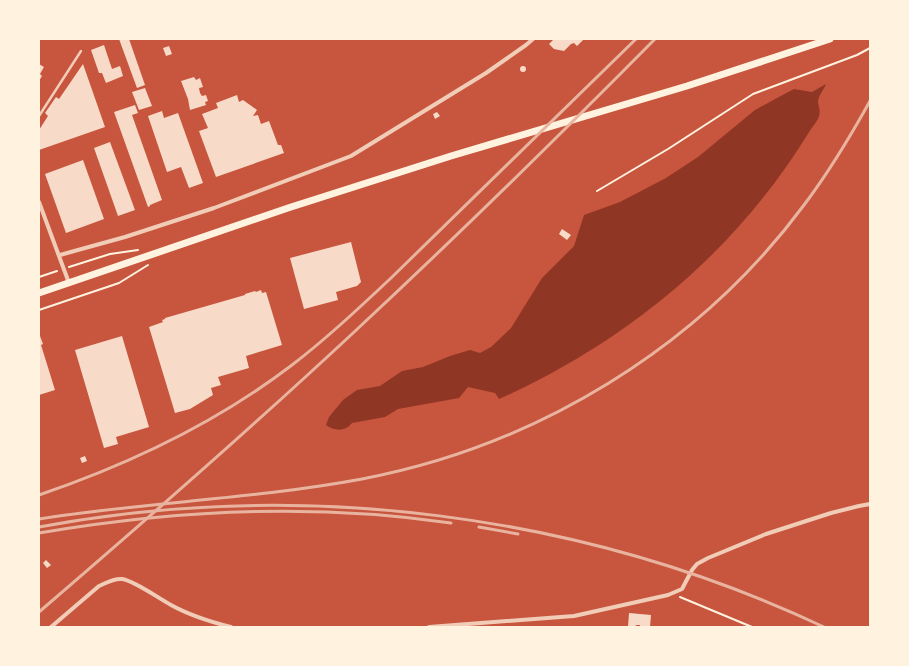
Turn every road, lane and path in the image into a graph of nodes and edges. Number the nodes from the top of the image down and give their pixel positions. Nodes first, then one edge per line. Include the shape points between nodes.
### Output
1 (533, 39) edge
2 (830, 39) edge
3 (870, 48) edge
4 (81, 51) dead end
5 (39, 116) edge
6 (597, 191) dead end
7 (39, 202) edge
8 (140, 249) dead end
9 (60, 255) junction
10 (152, 263) dead end
11 (64, 269) junction
12 (39, 277) edge
13 (69, 283) junction
14 (39, 293) edge
15 (39, 310) edge
16 (870, 504) edge
17 (675, 593) junction
18 (51, 627) edge
19 (231, 627) edge
20 (429, 627) edge
21 (752, 627) edge

1 - 9 street via 486,73 351,156 214,208
2 - 13 main road via 624,106 451,156 288,208
3 - 6 path via 753,94
4 - 5 lane
7 - 9 street
8 - 11 path via 110,254
9 - 11 street
10 - 15 path via 119,283
11 - 12 path
11 - 13 street
13 - 14 main road
16 - 17 street via 831,513 766,534 708,558 697,564 682,589
17 - 20 street via 574,616
17 - 21 path via 678,597
18 - 19 street via 99,586 121,579 130,581 172,606

